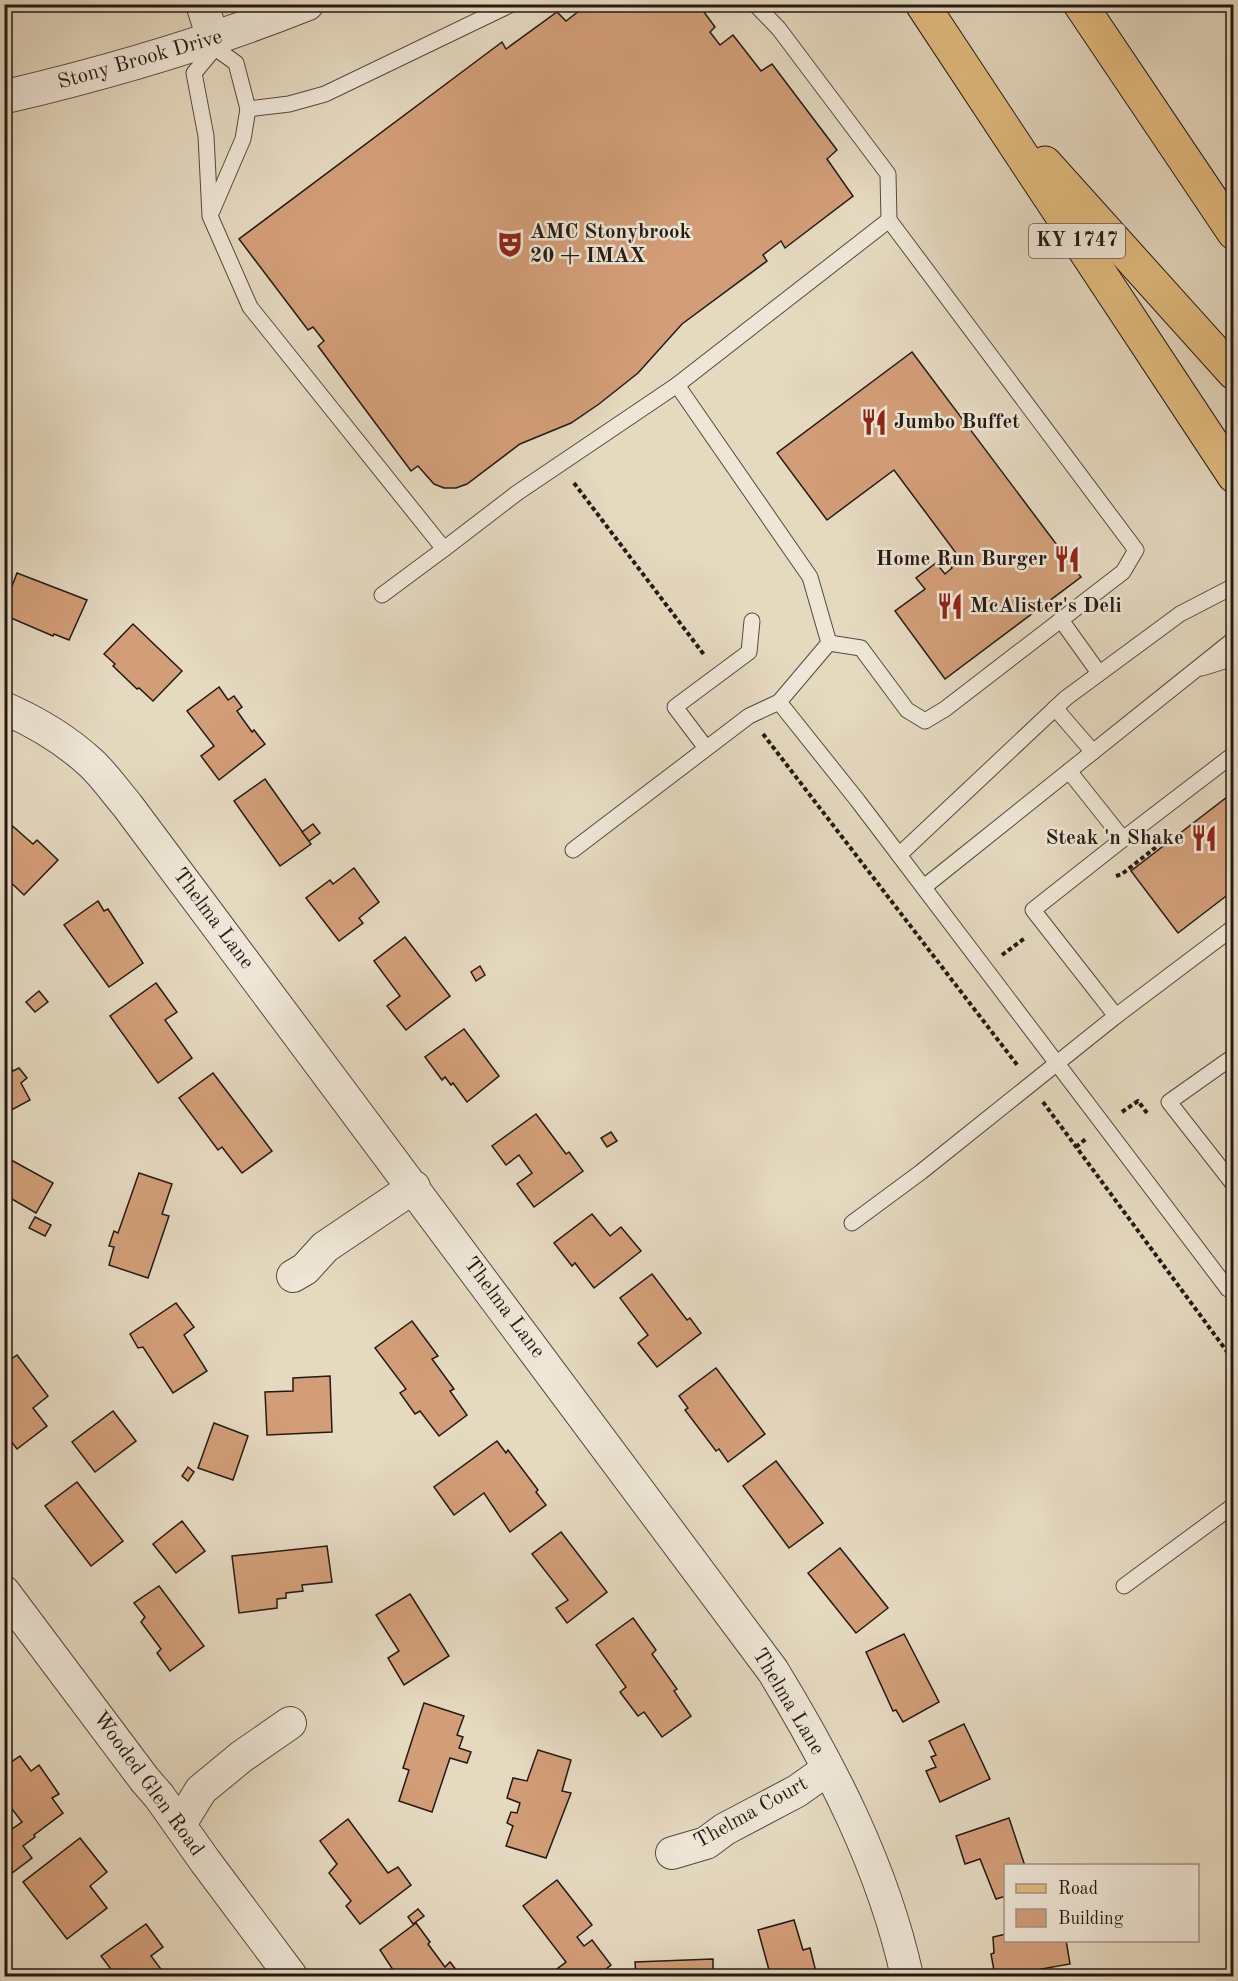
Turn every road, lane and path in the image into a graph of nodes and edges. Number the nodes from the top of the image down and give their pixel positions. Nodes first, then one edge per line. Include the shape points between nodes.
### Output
1 (202, 4) edge
2 (307, 4) edge
3 (512, 4) edge
4 (755, 4) edge
5 (921, 4) edge
6 (1070, 4) edge
7 (1080, 4) edge
8 (1101, 36) junction
9 (214, 43) junction
10 (970, 79) junction
11 (4, 97) edge
12 (248, 109) junction
13 (210, 216) junction
14 (889, 220) junction
15 (1233, 233) edge
16 (1233, 373) edge
17 (677, 385) junction
18 (559, 464) junction
19 (1233, 476) edge
20 (444, 549) junction
21 (1233, 586) edge
22 (382, 595) dead end
23 (1061, 620) junction
24 (752, 621) dead end
25 (1233, 639) edge
26 (829, 643) junction
27 (1233, 658) edge
28 (1193, 671) junction
29 (1099, 673) junction
30 (719, 675) junction
31 (779, 702) junction
32 (4, 708) edge
33 (1056, 708) junction
34 (749, 716) junction
35 (706, 748) junction
36 (1093, 752) junction
37 (1233, 754) edge
38 (1069, 771) junction
39 (1123, 839) junction
40 (573, 850) dead end
41 (899, 855) junction
42 (924, 888) junction
43 (1233, 927) edge
44 (1116, 1016) junction
45 (1233, 1056) edge
46 (1056, 1063) junction
47 (1031, 1086) junction
48 (1233, 1185) edge
49 (414, 1187) junction
50 (852, 1223) dead end
51 (293, 1276) dead end
52 (1233, 1292) edge
53 (1233, 1360) edge
54 (1233, 1505) edge
55 (1124, 1586) dead end
56 (4, 1592) edge
57 (290, 1724) dead end
58 (828, 1769) junction
59 (180, 1824) junction
60 (672, 1853) dead end
61 (291, 1977) edge
62 (907, 1977) edge

1 - 9 street
2 - 9 street, Stony Brook Drive
3 - 12 lane via 325,94
4 - 14 lane via 780,29 888,174
5 - 10 main road, KY 1747
6 - 8 main road
7 - 8 main road
8 - 15 main road
9 - 11 street, Stony Brook Drive
9 - 12 lane via 236,63
9 - 13 lane via 194,73 206,136
10 - 16 main road
10 - 19 main road, KY 1747
12 - 13 lane via 243,139
13 - 20 lane via 250,307
14 - 17 lane
14 - 23 lane via 1136,550 1123,572
17 - 18 lane
17 - 26 lane via 810,577
18 - 20 lane
18 - 30 path
20 - 22 lane
21 - 29 lane via 1180,614
23 - 26 lane via 945,710 925,721 907,710 861,648
23 - 29 lane
24 - 30 lane via 750,652
25 - 28 lane
26 - 31 lane
27 - 28 lane
28 - 36 lane
29 - 33 lane
30 - 35 lane via 675,707
31 - 34 lane
31 - 41 lane
32 - 49 street, Thelma Lane via 58,736 92,763
33 - 36 lane
33 - 41 lane
34 - 35 lane
34 - 47 path
35 - 40 lane
36 - 38 lane
37 - 39 lane
38 - 39 lane
38 - 42 lane
39 - 44 lane via 1033,910
41 - 42 lane
42 - 46 lane
43 - 44 lane
44 - 46 lane
45 - 48 lane via 1169,1102
46 - 47 lane
46 - 52 lane
47 - 50 lane
47 - 53 path
49 - 51 street via 326,1247
49 - 58 street, Thelma Lane via 773,1671 813,1736
54 - 55 lane
56 - 59 street, Wooded Glen Road
57 - 59 street via 201,1790
58 - 60 street, Thelma Court via 706,1843
58 - 62 street, Thelma Lane via 874,1868
59 - 61 street, Wooded Glen Road

